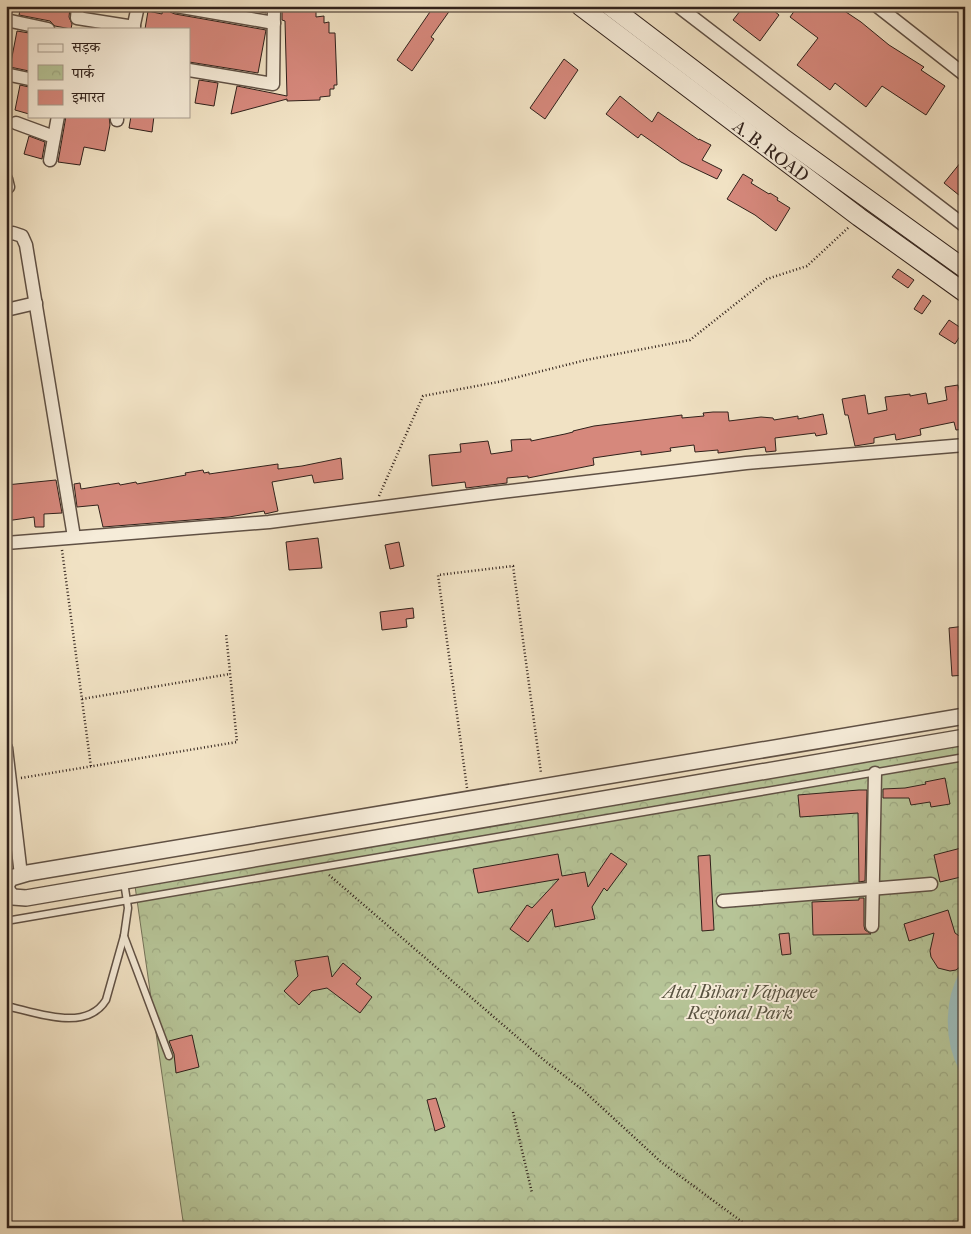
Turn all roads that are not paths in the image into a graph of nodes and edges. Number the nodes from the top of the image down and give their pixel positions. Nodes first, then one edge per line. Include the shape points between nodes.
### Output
1 (138, 6) edge
2 (176, 6) edge
3 (274, 6) edge
4 (580, 6) edge
5 (610, 6) edge
6 (678, 6) edge
7 (877, 6) edge
8 (77, 18) edge
9 (6, 20) edge
10 (274, 23) junction
11 (43, 28) edge
12 (134, 28) edge
13 (190, 70) edge
14 (10, 75) dead end
15 (965, 75) edge
16 (28, 79) edge
17 (58, 118) edge
18 (16, 123) dead end
19 (54, 137) junction
20 (50, 160) dead end
21 (965, 226) edge
22 (6, 235) edge
23 (965, 269) edge
24 (965, 293) edge
25 (36, 303) junction
26 (6, 310) edge
27 (965, 445) edge
28 (74, 538) junction
29 (6, 543) edge
30 (965, 716) edge
31 (965, 737) edge
32 (6, 748) edge
33 (965, 757) edge
34 (875, 772) junction
35 (21, 875) junction
36 (124, 881) junction
37 (931, 884) dead end
38 (6, 885) edge
39 (873, 888) junction
40 (128, 900) junction
41 (723, 901) dead end
42 (6, 921) edge
43 (872, 926) dead end
44 (124, 936) junction
45 (6, 1006) edge
46 (169, 1056) dead end

1 - 12 street
2 - 10 street
3 - 10 street
4 - 24 main road, A. B. ROAD
5 - 23 main road, A. B. ROAD via 782,138
6 - 21 street
7 - 15 street
8 - 12 street
9 - 11 street
10 - 13 street via 273,84
14 - 16 street
17 - 19 street
18 - 19 street
19 - 20 street
22 - 25 street via 22,236 26,245
25 - 26 street
25 - 28 street
27 - 28 street via 746,463 269,522
28 - 29 street
30 - 35 street
31 - 36 street
32 - 35 street
33 - 34 lane
34 - 39 street
34 - 40 lane
35 - 38 street via 10,878
36 - 38 street via 26,898 13,897
36 - 40 lane
37 - 39 street
39 - 41 street
39 - 43 street
40 - 42 lane
40 - 44 lane
44 - 45 lane via 106,1000 96,1011 76,1017 53,1018
44 - 46 lane

